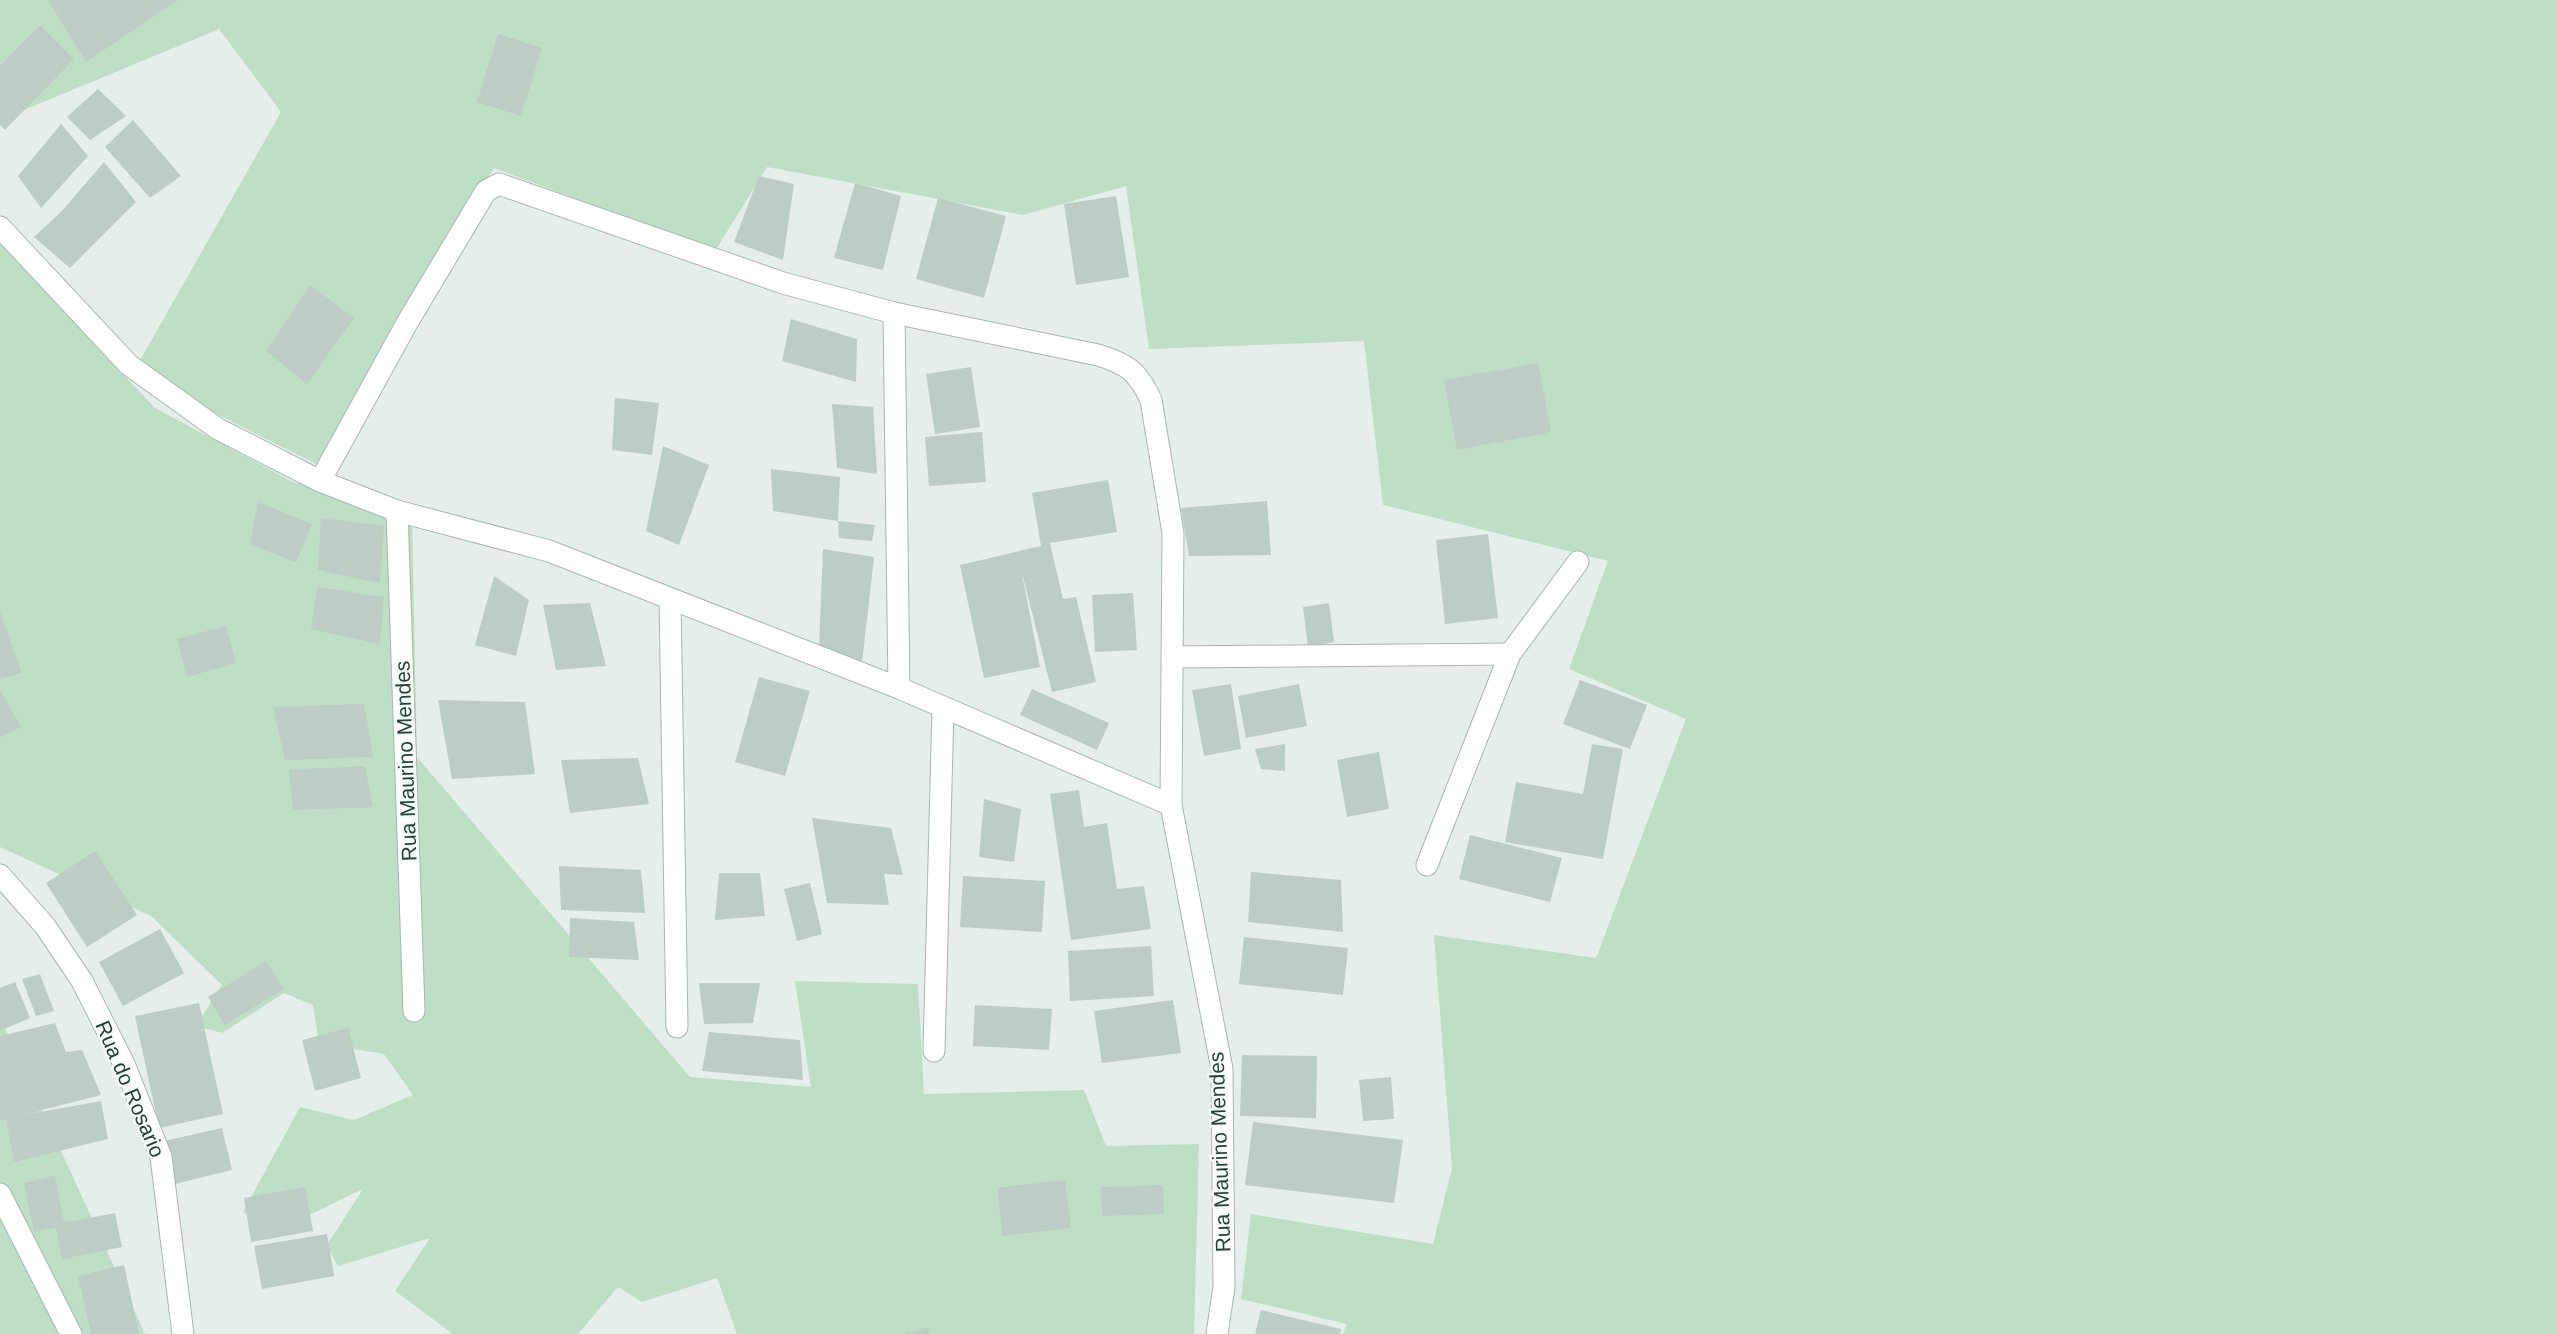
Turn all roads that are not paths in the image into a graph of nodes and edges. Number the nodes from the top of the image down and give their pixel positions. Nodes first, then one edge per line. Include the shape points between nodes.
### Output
1 (0, 227) edge
2 (894, 313) junction
3 (320, 481) junction
4 (397, 511) junction
5 (1578, 562) dead end
6 (670, 598) junction
7 (1510, 654) junction
8 (1174, 657) junction
9 (898, 688) junction
10 (943, 709) junction
11 (1171, 805) junction
12 (1427, 865) dead end
13 (0, 875) edge
14 (414, 1011) dead end
15 (677, 1027) dead end
16 (934, 1051) dead end
17 (0, 1194) edge
18 (71, 1334) edge
19 (183, 1334) edge
20 (1217, 1334) edge

1 - 3 street via 138,373 218,429
2 - 3 street via 783,284 499,184 486,191
2 - 8 street, Rua Maurino Mendes via 1098,355 1122,362 1141,380 1151,400 1172,533
2 - 9 street
3 - 4 street
4 - 6 street via 549,551
4 - 14 street, Rua Maurino Mendes
5 - 7 street
6 - 9 street
6 - 15 street
7 - 8 street
7 - 12 street
8 - 11 street, Rua Maurino Mendes
9 - 10 street
10 - 11 street
10 - 16 street
11 - 20 street, Rua Maurino Mendes via 1222,1069 1224,1287
13 - 19 street, Rua do Rosario via 45,926 82,981 124,1065 161,1157
17 - 18 street

